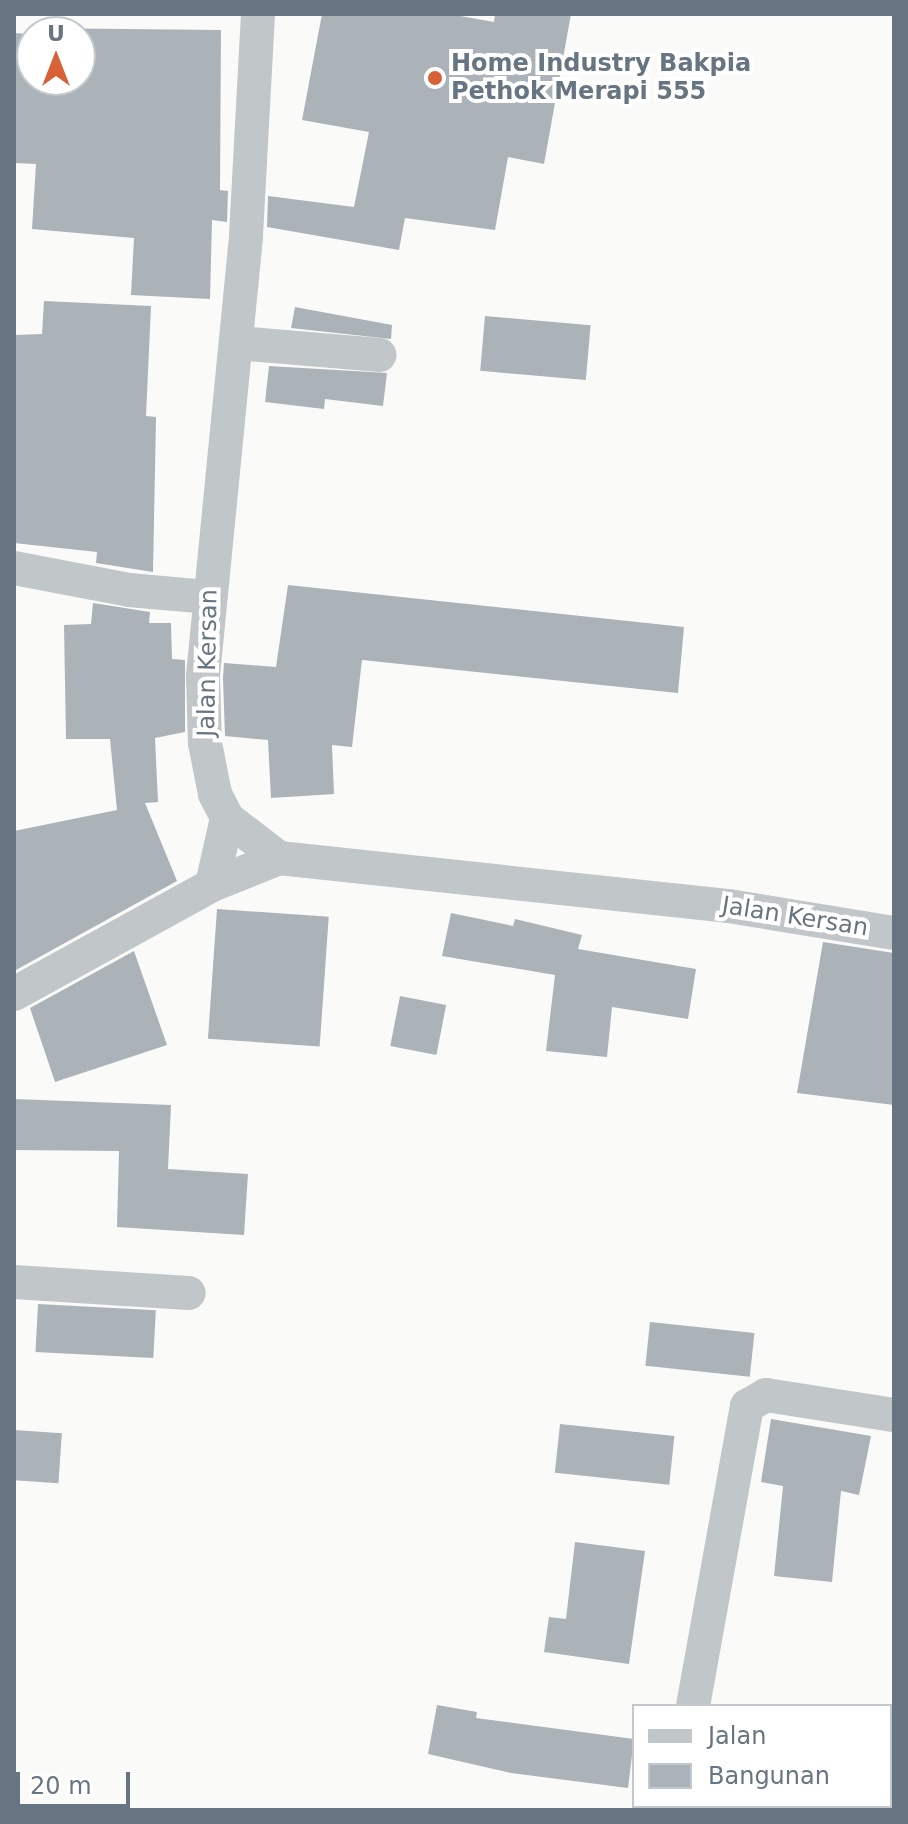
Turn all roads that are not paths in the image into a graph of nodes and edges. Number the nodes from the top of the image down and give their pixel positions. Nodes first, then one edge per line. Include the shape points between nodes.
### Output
1 (258, 14) edge
2 (237, 343) junction
3 (379, 355) dead end
4 (14, 568) edge
5 (207, 597) junction
6 (227, 818) junction
7 (279, 858) junction
8 (212, 885) junction
9 (894, 933) edge
10 (14, 994) edge
11 (14, 1282) edge
12 (189, 1293) dead end
13 (894, 1415) edge
14 (693, 1704) edge

1 - 2 street, Jalan Kersan
2 - 3 street
2 - 5 street, Jalan Kersan
4 - 5 street via 129,590
5 - 6 street, Jalan Kersan via 205,743 215,794
6 - 7 street
6 - 8 street
7 - 8 street
7 - 9 street, Jalan Kersan via 729,906
8 - 10 street
11 - 12 street
13 - 14 street via 766,1395 747,1406

